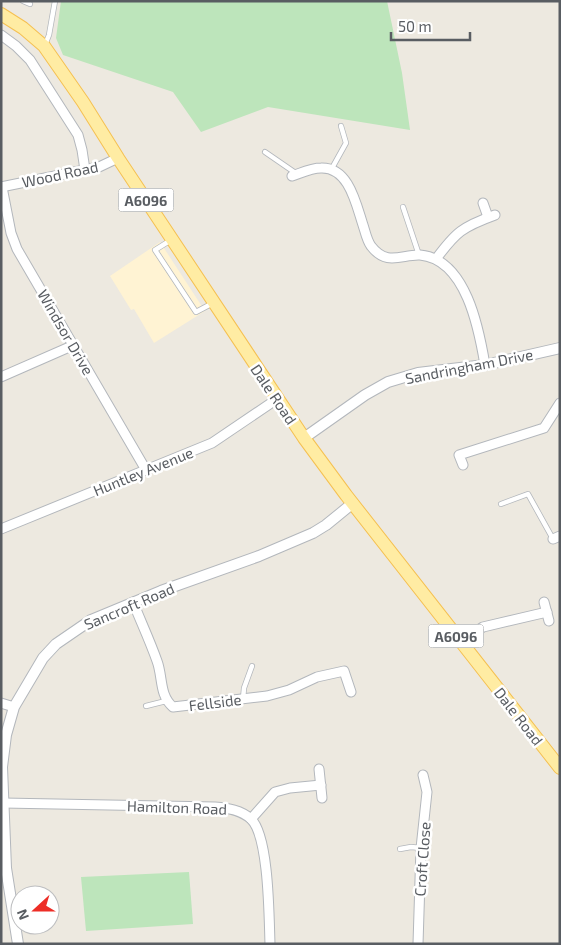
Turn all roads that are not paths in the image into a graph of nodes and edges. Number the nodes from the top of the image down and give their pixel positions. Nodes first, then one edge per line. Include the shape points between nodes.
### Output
1 (22, 1) edge
2 (55, 1) edge
3 (30, 4) dead end
4 (1, 14) edge
5 (1, 35) edge
6 (44, 46) junction
7 (341, 126) dead end
8 (265, 152) dead end
9 (118, 158) junction
10 (85, 170) junction
11 (331, 170) junction
12 (294, 175) joint
13 (1, 187) edge
14 (483, 203) dead end
15 (403, 207) dead end
16 (172, 239) junction
17 (419, 255) junction
18 (436, 259) junction
19 (213, 302) junction
20 (74, 345) junction
21 (560, 348) edge
22 (485, 365) junction
23 (1, 377) edge
24 (277, 399) junction
25 (560, 403) edge
26 (304, 438) junction
27 (463, 465) dead end
28 (146, 470) junction
29 (353, 504) junction
30 (502, 504) dead end
31 (1, 528) edge
32 (556, 537) edge
33 (133, 602) junction
34 (549, 621) dead end
35 (461, 641) junction
36 (252, 666) dead end
37 (351, 692) dead end
38 (242, 699) junction
39 (166, 701) junction
40 (1, 703) edge
41 (146, 706) dead end
42 (14, 707) junction
43 (560, 768) edge
44 (319, 769) dead end
45 (423, 774) dead end
46 (321, 785) junction
47 (322, 798) dead end
48 (3, 803) junction
49 (251, 819) junction
50 (400, 848) dead end
51 (421, 848) junction
52 (18, 944) edge
53 (270, 944) edge
54 (418, 944) edge

1 - 3 lane
2 - 6 lane
4 - 6 main road, Dale Road / A6096
5 - 10 street via 33,64 78,135
6 - 9 main road, Dale Road / A6096
7 - 11 lane via 346,143
8 - 12 lane
9 - 10 street, Wood Road
9 - 16 main road, Dale Road / A6096
10 - 13 street, Wood Road
11 - 12 street via 319,168
11 - 17 street via 346,180 370,246 395,260
13 - 20 street, Windsor Drive via 17,249
14 - 18 street via 491,216 462,229
15 - 17 lane
16 - 19 main road, Dale Road / A6096
16 - 19 lane via 155,250 196,312
17 - 18 street
18 - 22 street via 466,292 480,331
19 - 24 main road, Dale Road / A6096
20 - 23 street
20 - 28 street, Windsor Drive
21 - 22 street, Sandringham Drive
22 - 26 street, Sandringham Drive via 418,373 388,382
24 - 26 main road, Dale Road / A6096
24 - 28 street, Huntley Avenue via 212,443
25 - 27 street via 544,428 459,455
26 - 29 main road, Dale Road / A6096
28 - 31 street, Huntley Avenue
29 - 33 street, Sancroft Road via 313,534
29 - 35 main road, Dale Road / A6096
30 - 32 lane via 528,494
33 - 39 street, Fellside via 158,663
33 - 42 street, Sancroft Road via 91,620 56,644 43,658
34 - 35 street via 545,607 483,627
35 - 43 main road, Dale Road / A6096
36 - 38 lane
37 - 38 street, Fellside via 344,671 317,677 289,690
38 - 39 street, Fellside via 173,707
39 - 41 lane
40 - 42 street
42 - 48 street, Sancroft Road via 2,768
44 - 46 street
45 - 51 street, Croft Close via 427,792
46 - 47 street
46 - 49 street via 275,792
48 - 49 street, Hamilton Road via 215,807 237,810
48 - 52 street, Sancroft Road via 6,868
49 - 53 street via 259,831 265,857
50 - 51 lane
51 - 54 street, Croft Close

